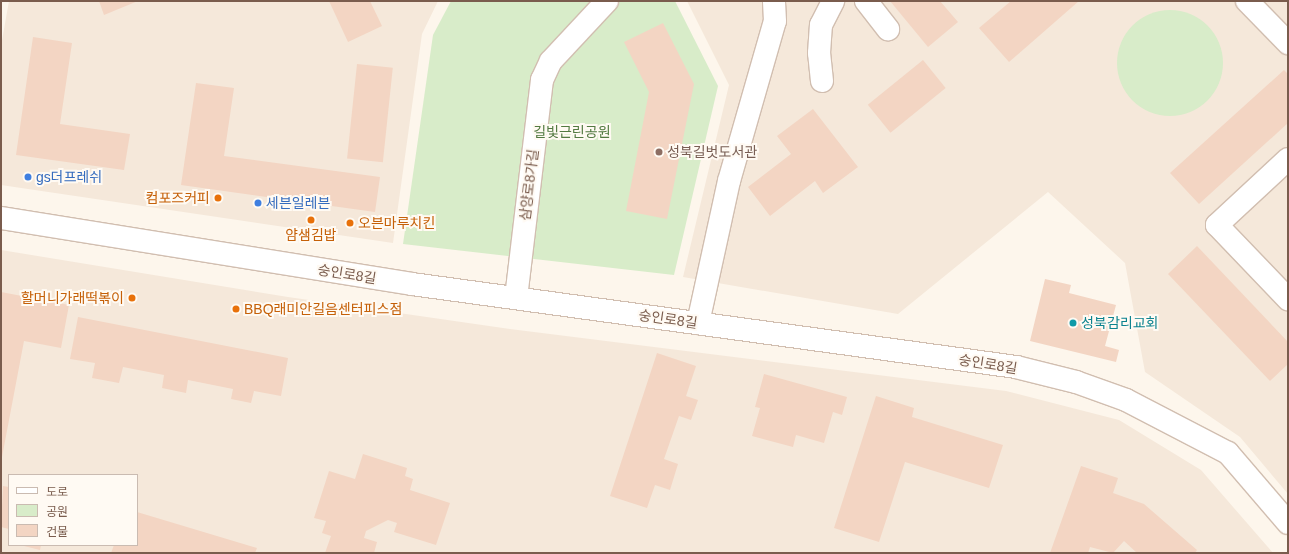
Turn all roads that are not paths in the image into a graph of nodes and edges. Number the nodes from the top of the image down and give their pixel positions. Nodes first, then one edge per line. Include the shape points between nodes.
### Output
1 (607, 1) edge
2 (774, 1) edge
3 (832, 1) edge
4 (866, 1) edge
5 (1247, 1) edge
6 (888, 29) dead end
7 (1288, 43) edge
8 (822, 81) dead end
9 (1285, 168) edge
10 (1, 218) edge
11 (516, 298) junction
12 (1288, 298) edge
13 (698, 323) junction
14 (1288, 523) edge

1 - 11 street, 삼양로8가길 via 551,61 542,80
2 - 13 street via 775,21 729,181
3 - 8 street via 821,25 819,53
4 - 6 street
5 - 7 street
9 - 12 street via 1217,225
10 - 11 street, 숭인로8길
11 - 13 street, 숭인로8길
13 - 14 street, 숭인로8길 via 1016,367 1076,382 1126,400 1228,453

